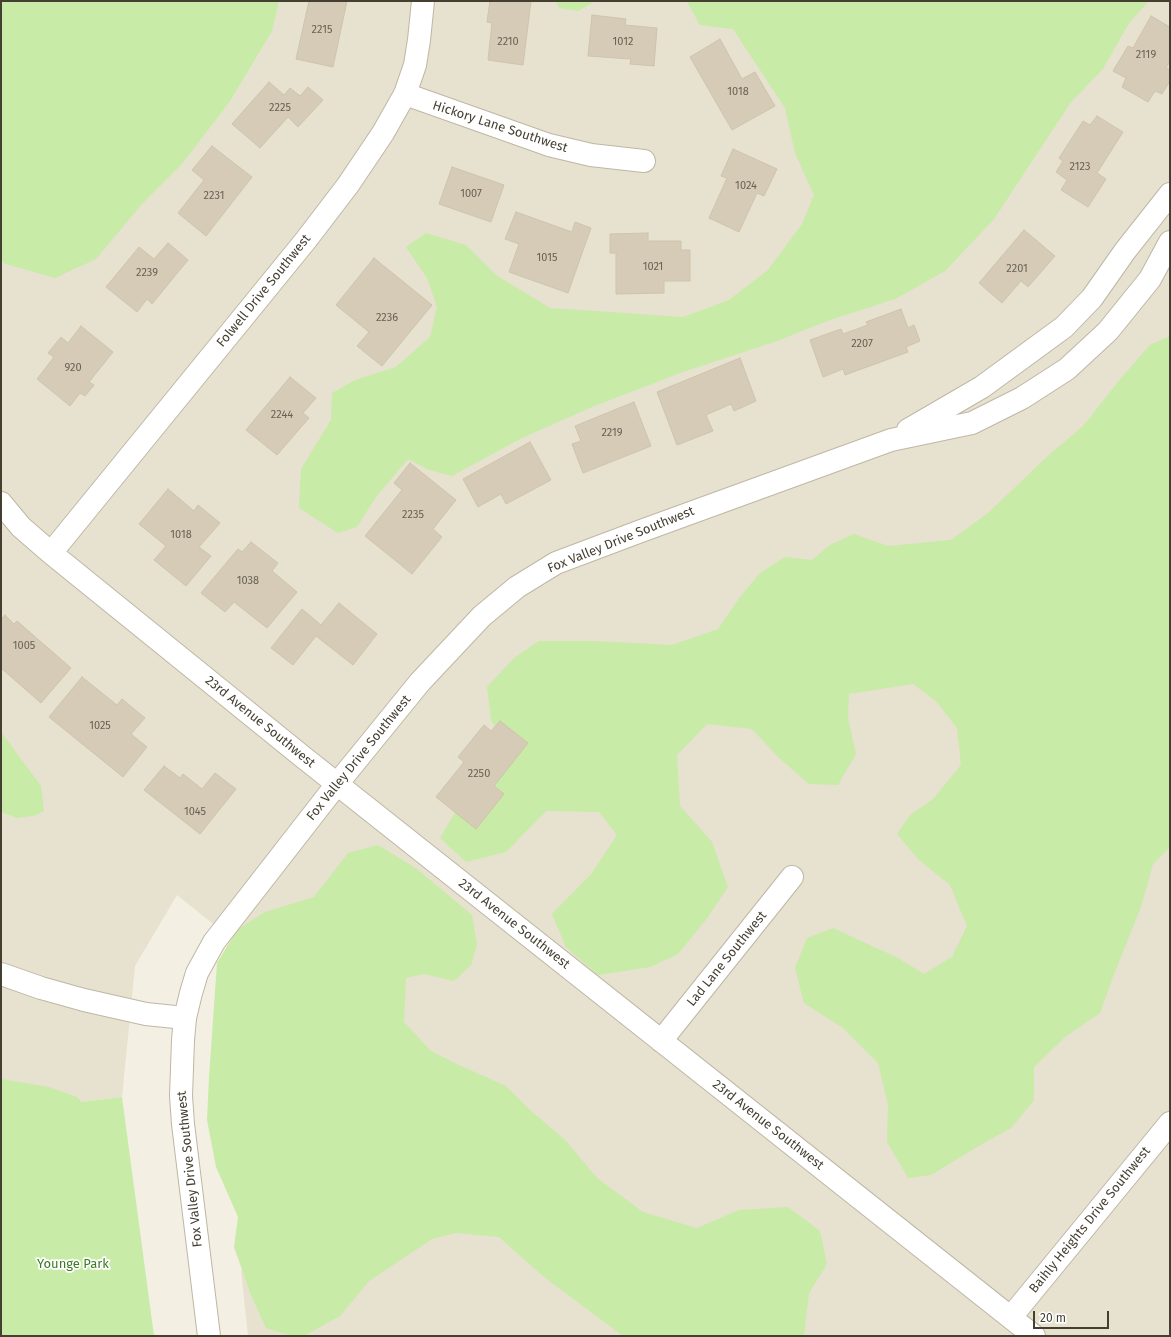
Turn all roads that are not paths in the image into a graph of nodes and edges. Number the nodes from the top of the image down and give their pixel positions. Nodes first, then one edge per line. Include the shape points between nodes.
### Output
1 (423, 1) edge
2 (405, 94) junction
3 (644, 161) dead end
4 (1170, 194) edge
5 (1170, 242) edge
6 (891, 440) junction
7 (1, 503) edge
8 (50, 553) junction
9 (338, 784) junction
10 (792, 877) dead end
11 (1, 974) edge
12 (185, 1018) junction
13 (661, 1041) junction
14 (1170, 1123) edge
15 (1011, 1317) junction
16 (209, 1336) edge
17 (1034, 1336) edge

1 - 2 street, Folwell Drive Southwest via 415,65
2 - 3 street, Hickory Lane Southwest via 549,145 591,155
2 - 8 street, Folwell Drive Southwest via 384,133 326,215
4 - 6 street, Fox Valley Drive Southwest via 1092,298 1064,327 982,387
5 - 6 street, Fox Valley Drive Southwest via 1150,278 1112,325 1067,369 1022,398 972,423
6 - 9 street, Fox Valley Drive Southwest via 556,563 517,587 482,616 446,653
7 - 8 street, 23rd Avenue Southwest via 21,527
8 - 9 street, 23rd Avenue Southwest
9 - 12 street, Fox Valley Drive Southwest via 214,942 197,973
9 - 13 street, 23rd Avenue Southwest
10 - 13 street, Lad Lane Southwest
11 - 12 street via 84,1000 146,1014
12 - 16 street, Fox Valley Drive Southwest via 181,1069 183,1124
13 - 15 street, 23rd Avenue Southwest
14 - 15 street, Baihly Heights Drive Southwest
15 - 17 street, 23rd Avenue Southwest

